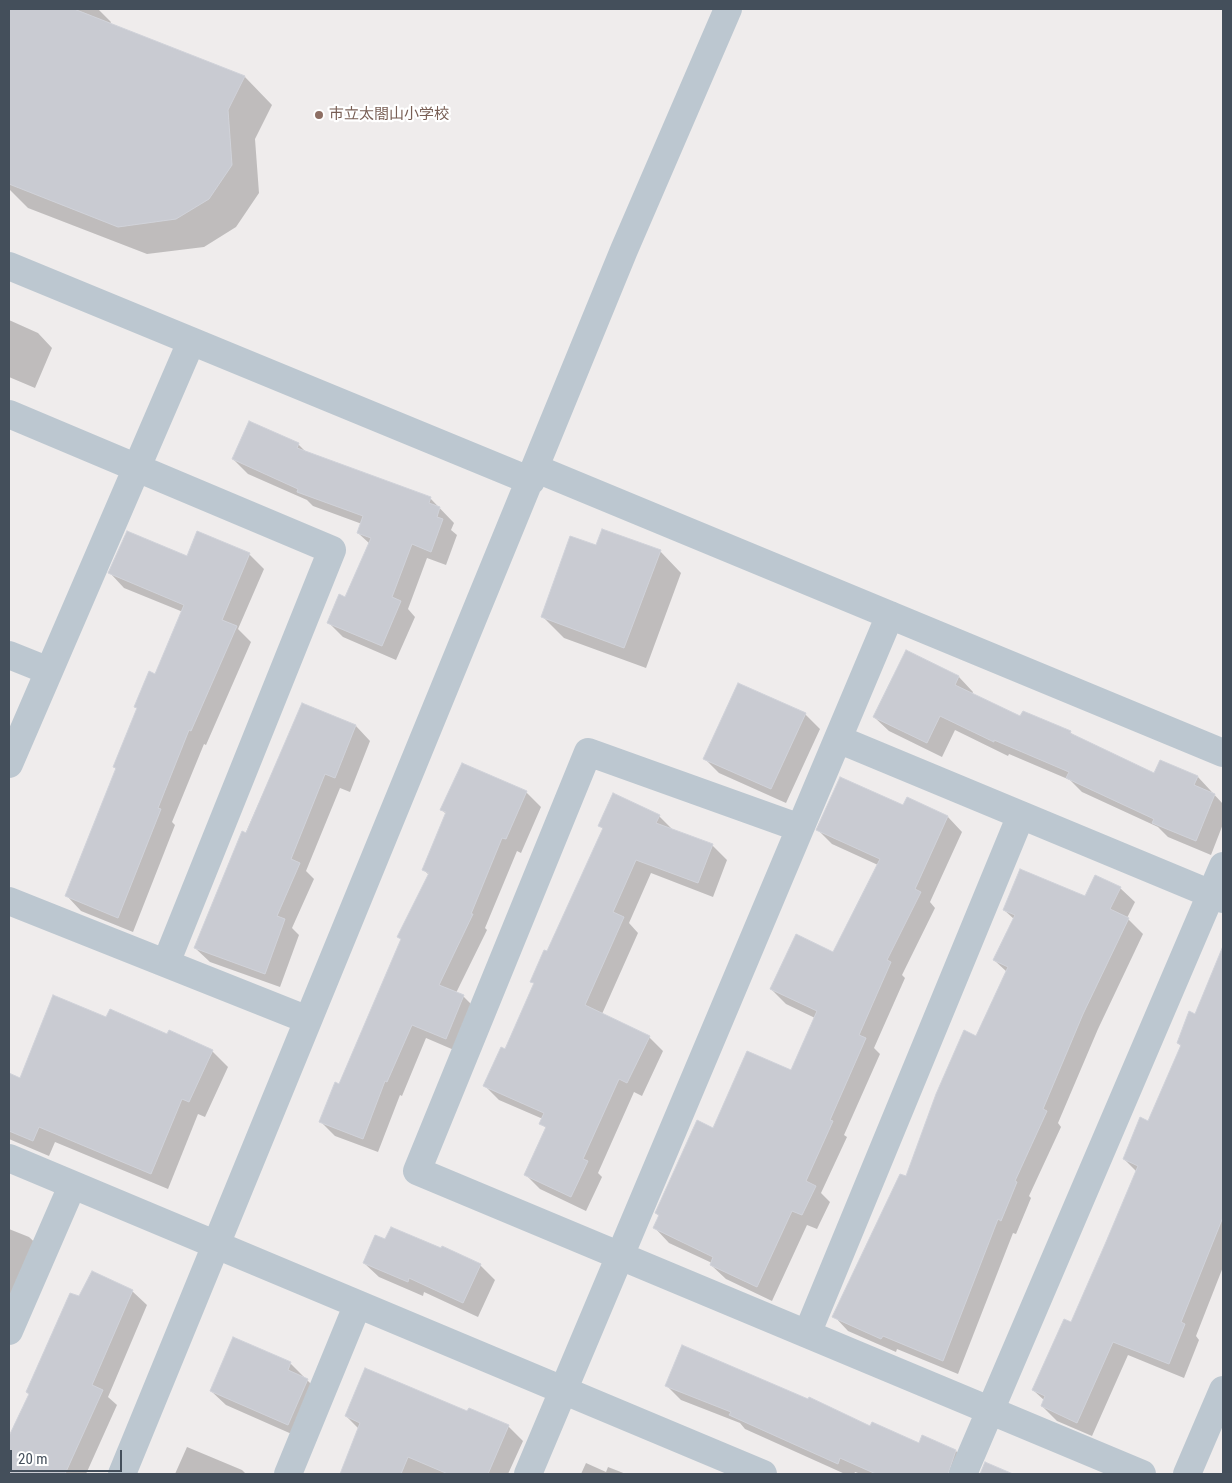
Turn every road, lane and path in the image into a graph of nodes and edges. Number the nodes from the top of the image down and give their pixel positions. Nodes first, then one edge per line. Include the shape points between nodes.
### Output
1 (728, 9) edge
2 (9, 266) edge
3 (191, 342) junction
4 (9, 414) edge
5 (137, 468) junction
6 (534, 475) junction
7 (890, 615) junction
8 (9, 655) edge
9 (49, 671) junction
10 (838, 739) junction
11 (1223, 753) edge
12 (9, 764) edge
13 (1020, 815) junction
14 (800, 828) junction
15 (1223, 866) edge
16 (1217, 896) edge
17 (9, 901) edge
18 (166, 963) junction
19 (308, 1020) junction
20 (9, 1158) edge
21 (72, 1186) junction
22 (215, 1244) junction
23 (620, 1256) junction
24 (358, 1306) junction
25 (9, 1331) edge
26 (807, 1334) junction
27 (563, 1390) junction
28 (1223, 1390) edge
29 (990, 1411) junction
30 (122, 1474) edge
31 (288, 1474) edge
32 (528, 1474) edge
33 (763, 1474) edge
34 (963, 1474) edge
35 (1142, 1474) edge
36 (1187, 1474) edge

1 - 6 street via 624,250
2 - 3 street
3 - 5 street
3 - 6 street
4 - 5 street
5 - 9 street
5 - 18 street via 332,550
6 - 7 street
6 - 19 street
7 - 10 street
7 - 11 street
8 - 9 street
9 - 12 street
10 - 13 street
10 - 14 street
13 - 16 street
13 - 26 street
14 - 23 street
14 - 23 street via 588,752 417,1171
15 - 16 street
16 - 29 street
17 - 18 street
18 - 19 street
19 - 22 street
20 - 21 street
21 - 22 street
21 - 25 street
22 - 24 street
22 - 30 street
23 - 26 street
23 - 27 street
24 - 27 street
24 - 31 street
26 - 29 street
27 - 32 street
27 - 33 street
28 - 36 street
29 - 34 street
29 - 35 street

